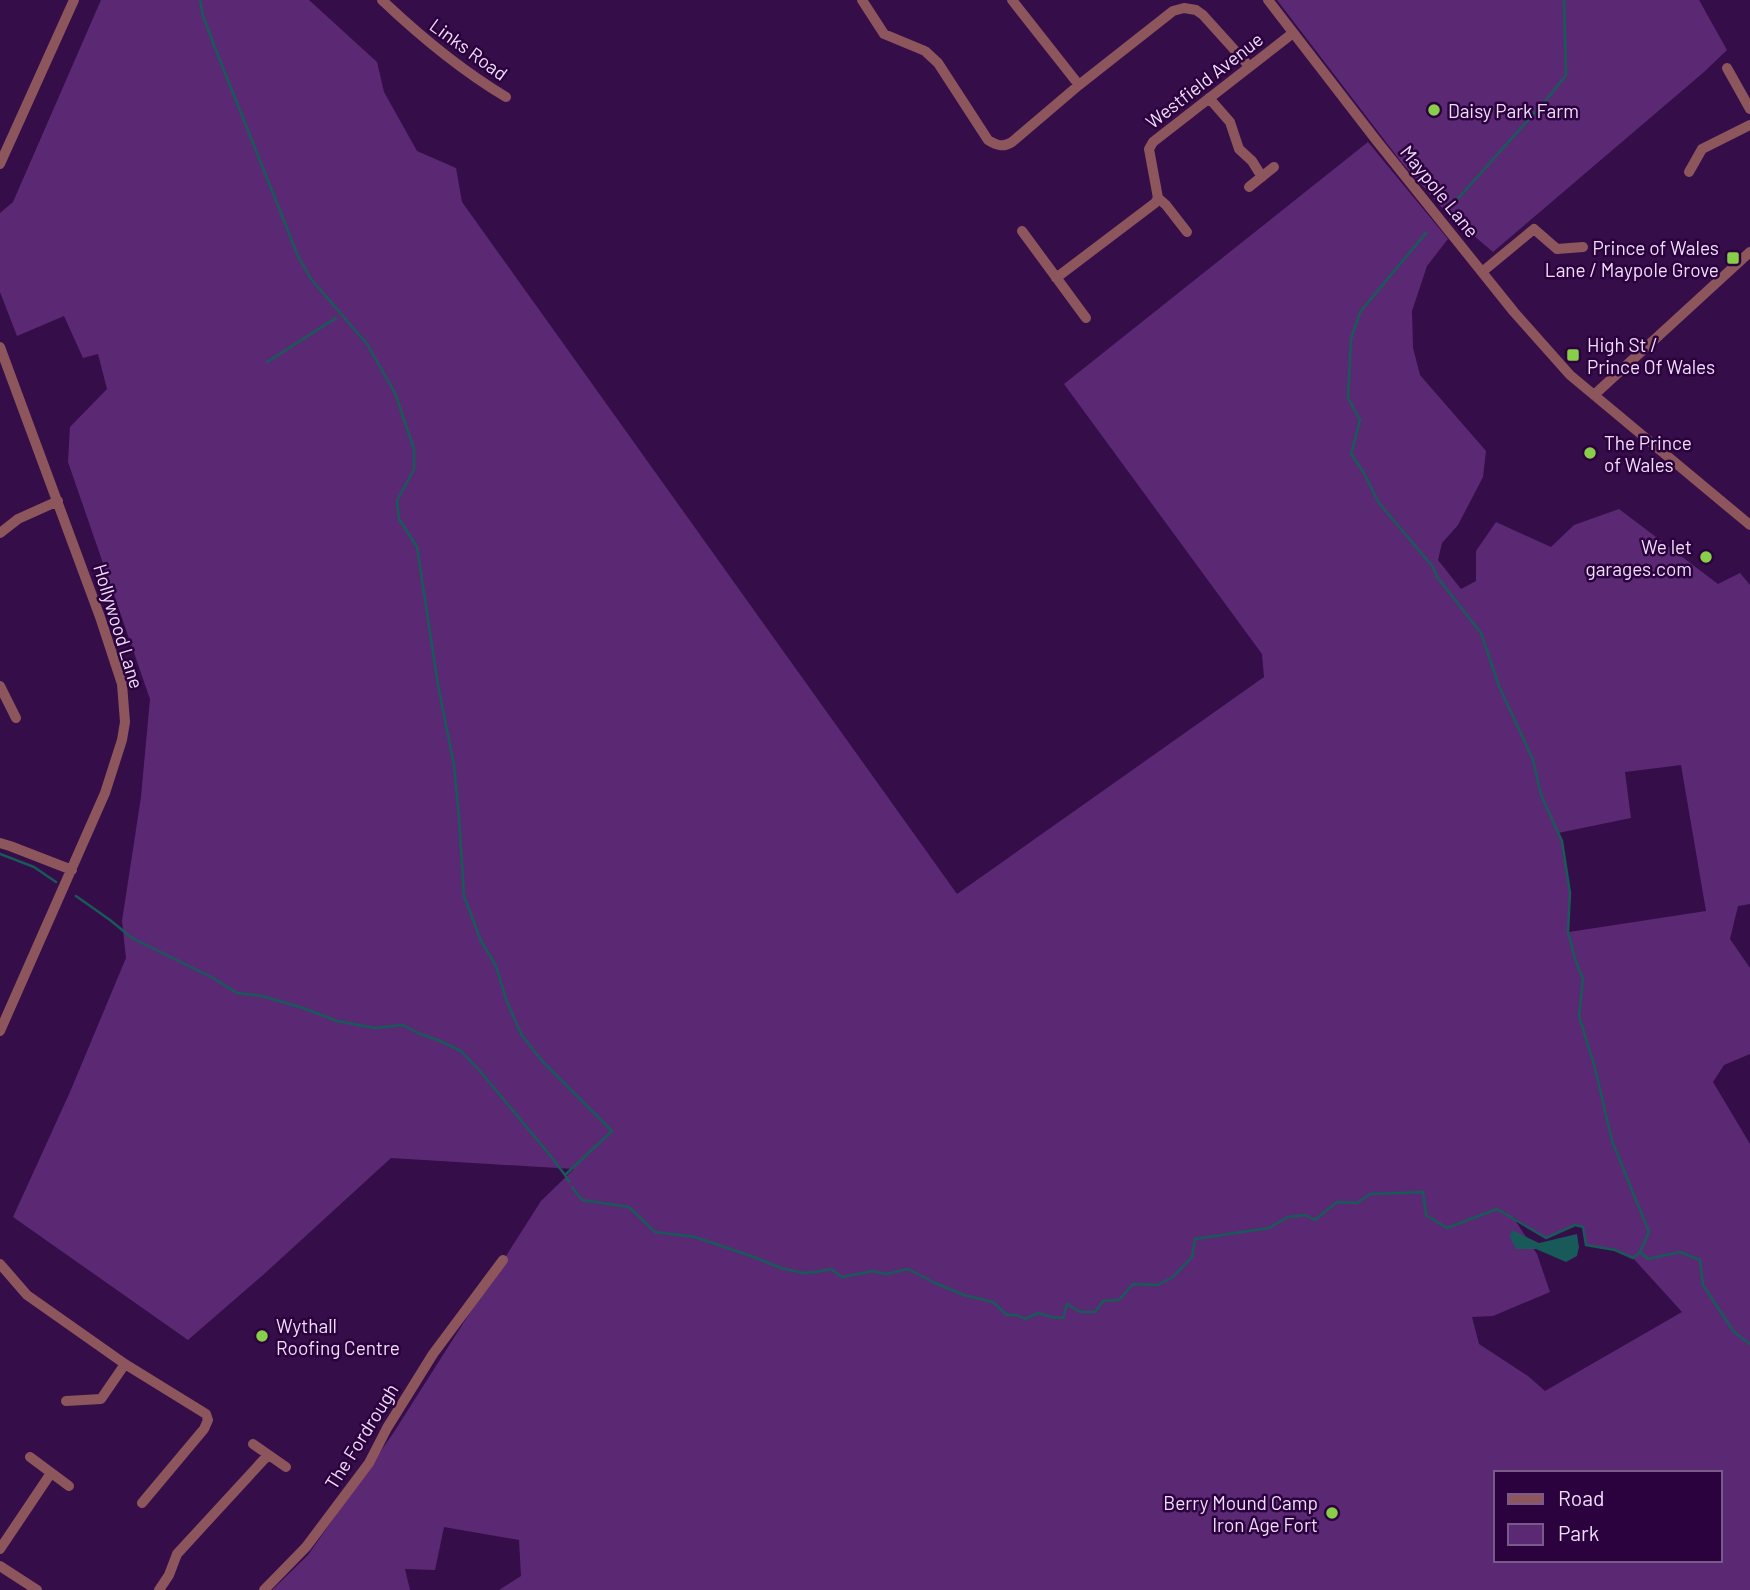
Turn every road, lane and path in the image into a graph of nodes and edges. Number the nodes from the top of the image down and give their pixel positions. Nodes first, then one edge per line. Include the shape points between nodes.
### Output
1 (74, 0) edge
2 (382, 0) edge
3 (862, 0) edge
4 (1012, 0) edge
5 (1268, 0) edge
6 (1293, 33) junction
7 (1249, 66) junction
8 (1727, 68) dead end
9 (1079, 85) junction
10 (506, 97) dead end
11 (1209, 98) junction
12 (1750, 109) edge
13 (1750, 125) edge
14 (0, 163) edge
15 (1274, 167) dead end
16 (1689, 172) dead end
17 (1262, 177) junction
18 (1249, 187) dead end
19 (1158, 198) junction
20 (1022, 231) dead end
21 (1187, 232) dead end
22 (1583, 247) dead end
23 (1750, 252) edge
24 (1482, 272) junction
25 (1056, 278) junction
26 (1086, 318) dead end
27 (0, 347) edge
28 (1594, 395) junction
29 (58, 501) junction
30 (1750, 525) edge
31 (0, 533) edge
32 (0, 686) edge
33 (16, 718) dead end
34 (0, 844) edge
35 (72, 870) junction
36 (0, 1031) edge
37 (503, 1260) dead end
38 (0, 1264) edge
39 (125, 1364) junction
40 (66, 1402) dead end
41 (253, 1444) dead end
42 (268, 1455) junction
43 (30, 1457) dead end
44 (286, 1467) dead end
45 (51, 1473) junction
46 (69, 1486) dead end
47 (150, 1501) dead end
48 (0, 1549) edge
49 (0, 1566) edge
50 (37, 1590) edge
51 (159, 1590) edge
52 (264, 1590) edge

1 - 14 street
2 - 10 street, Links Road via 434,46
3 - 9 street via 884,34 925,51 938,63 995,144 1012,142
4 - 9 street
5 - 6 street, Maypole Lane
6 - 7 street, Westfield Avenue
6 - 24 street, Maypole Lane
7 - 9 street via 1203,15 1184,8
7 - 11 street, Westfield Avenue
8 - 12 street
11 - 17 street via 1230,122 1239,149
11 - 19 street, Westfield Avenue via 1150,144
13 - 16 street via 1702,149
15 - 17 street
17 - 18 street
19 - 21 street
19 - 25 street
20 - 25 street
22 - 24 street via 1557,249 1534,229
23 - 28 street
24 - 28 street, Maypole Lane via 1570,375
25 - 26 street
27 - 29 street, Hollywood Lane
28 - 30 street, Maypole Lane
29 - 31 street via 18,519
29 - 35 street, Hollywood Lane via 122,684 125,706 122,740
32 - 33 street
34 - 35 street
35 - 36 street, Hollywood Lane
37 - 52 street, The Fordrough via 433,1354 369,1463 306,1547
38 - 39 street via 27,1295
39 - 40 street via 101,1399
39 - 47 street via 206,1414 208,1420
41 - 42 street
42 - 44 street
42 - 51 street via 177,1554
43 - 45 street
45 - 46 street
45 - 48 street
49 - 50 street

